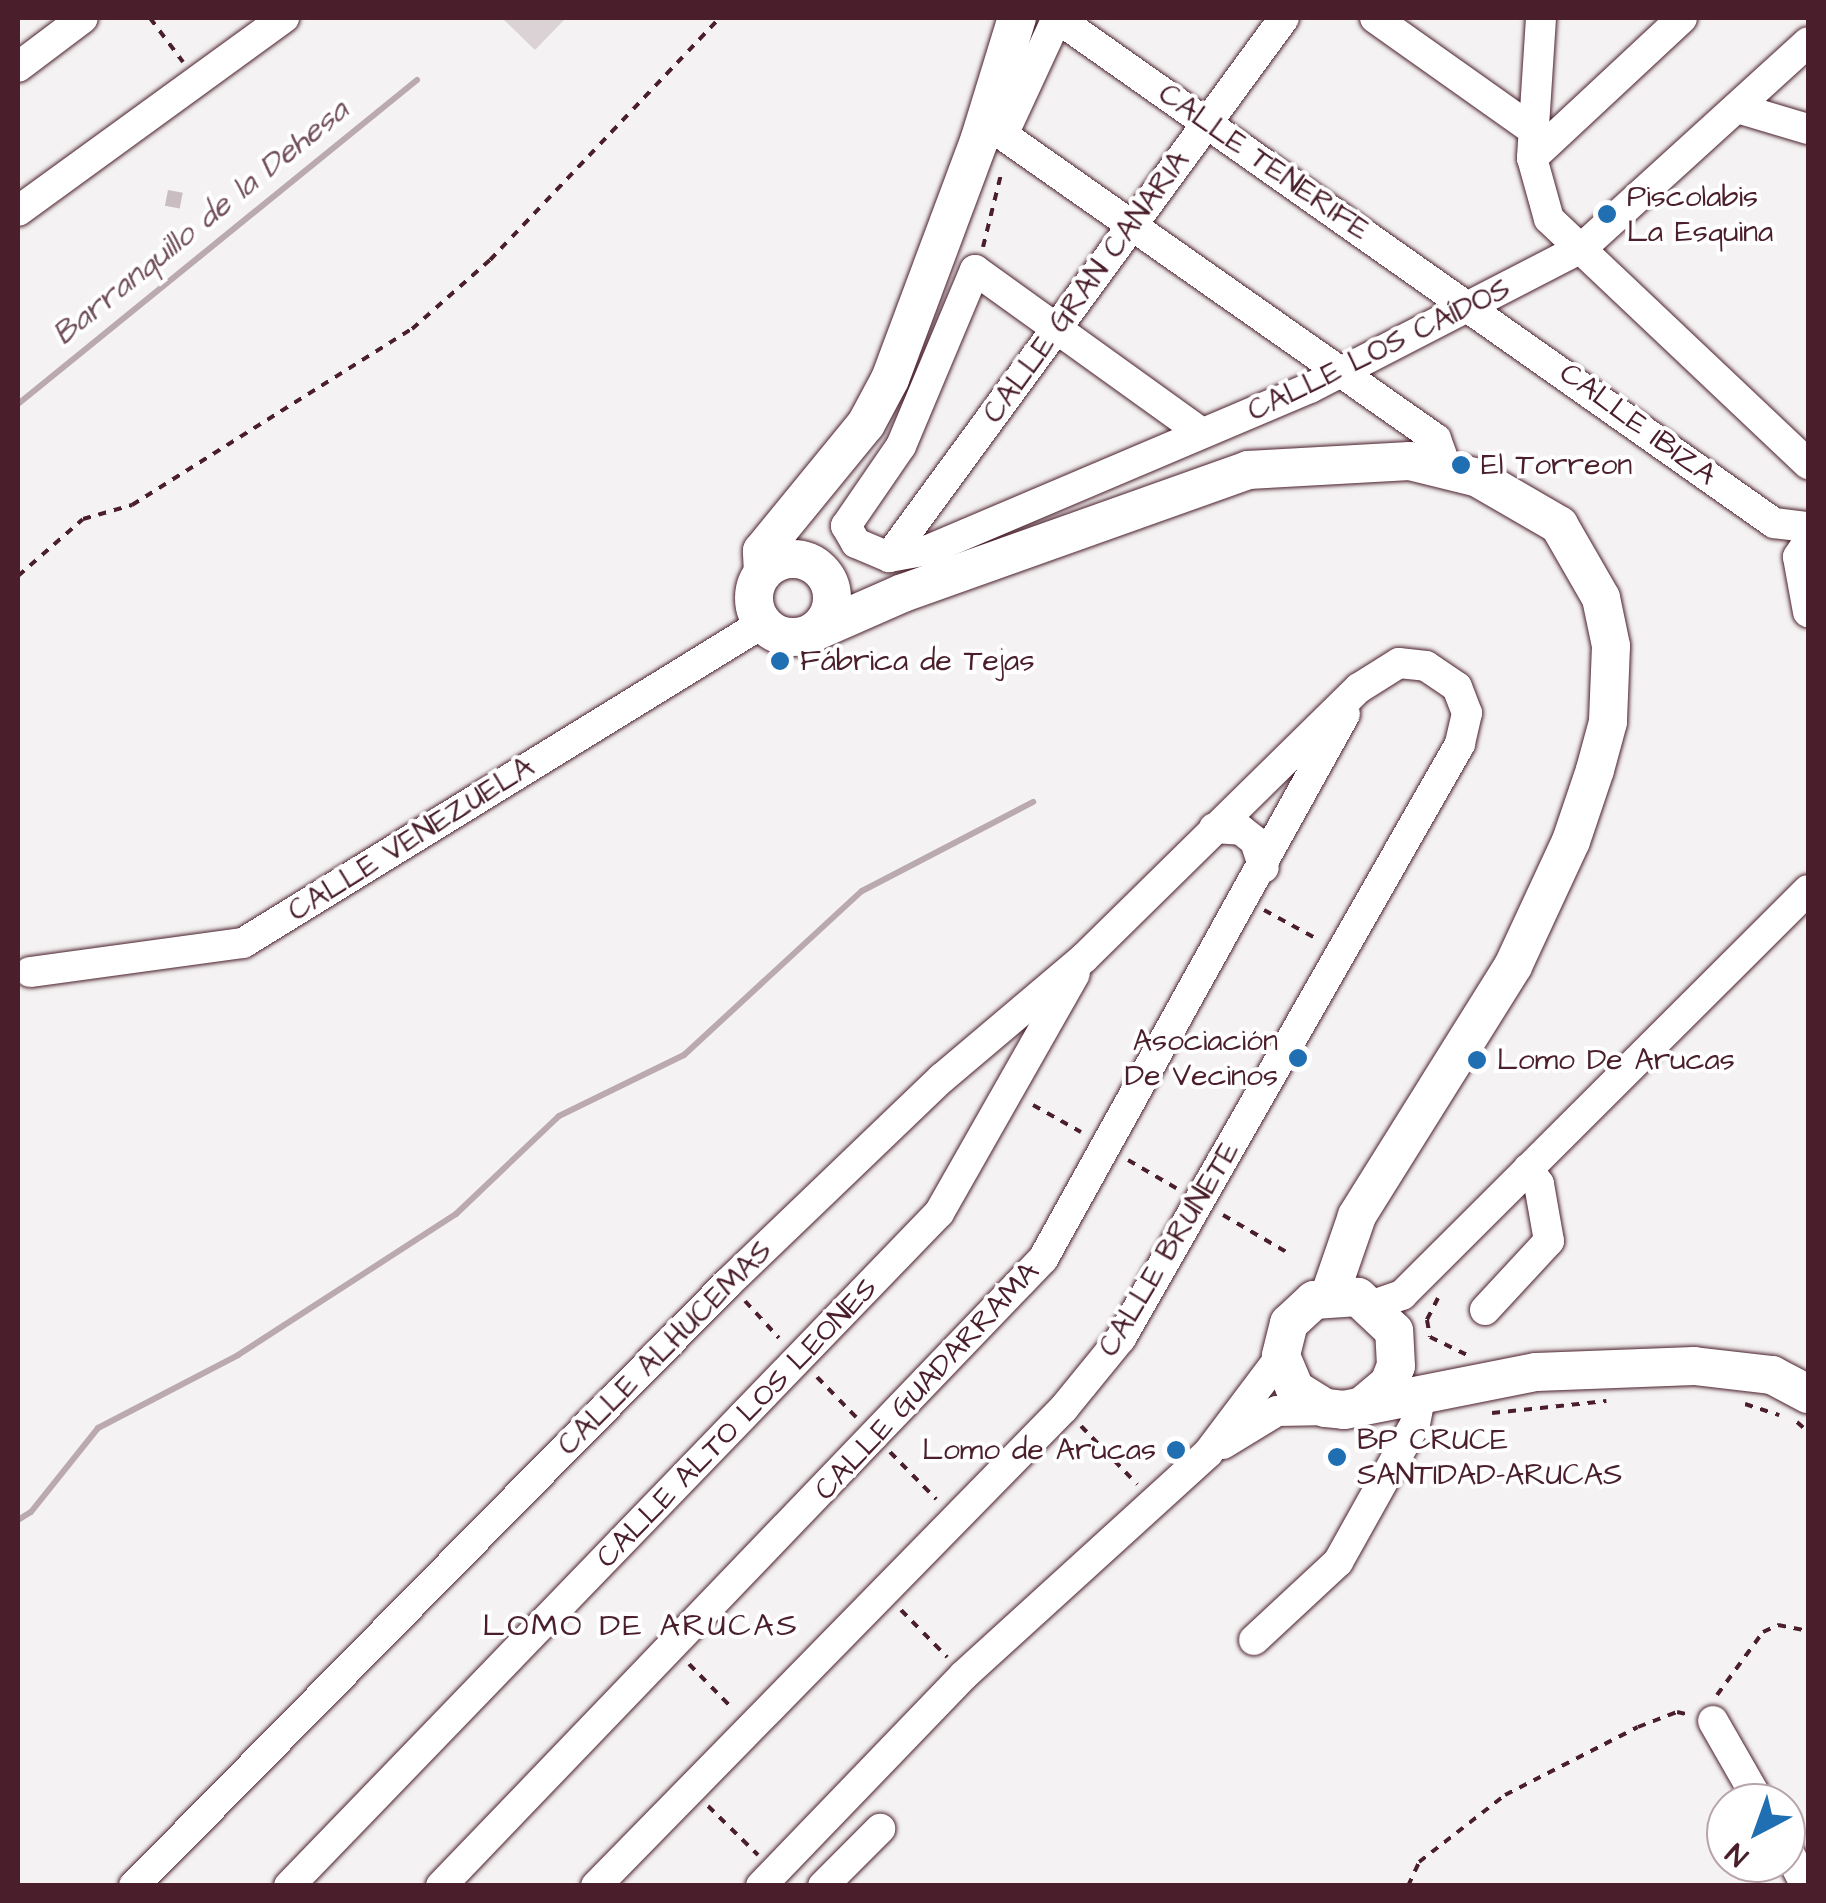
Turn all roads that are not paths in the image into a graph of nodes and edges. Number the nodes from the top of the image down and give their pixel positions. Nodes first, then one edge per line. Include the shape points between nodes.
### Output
1 (84, 18) edge
2 (284, 18) edge
3 (1016, 18) edge
4 (1057, 18) edge
5 (1284, 18) edge
6 (1376, 18) edge
7 (1541, 18) edge
8 (1682, 18) edge
9 (1808, 42) edge
10 (18, 67) edge
11 (1737, 108) junction
12 (1208, 121) junction
13 (1808, 129) edge
14 (1532, 144) junction
15 (18, 211) edge
16 (1134, 227) junction
17 (1582, 247) junction
18 (1470, 309) junction
19 (1055, 328) junction
20 (1338, 374) junction
21 (1202, 433) junction
22 (1808, 464) edge
23 (1448, 470) junction
24 (822, 481) junction
25 (1808, 527) edge
26 (1808, 542) edge
27 (889, 556) junction
28 (818, 568) junction
29 (762, 573) junction
30 (902, 593) junction
31 (1808, 612) edge
32 (763, 623) junction
33 (814, 632) junction
34 (1426, 666) joint
35 (1359, 688) junction
36 (1214, 828) junction
37 (1264, 868) junction
38 (1808, 890) edge
39 (1084, 958) junction
40 (30, 972) dead end
41 (1528, 1168) junction
42 (1485, 1310) dead end
43 (1376, 1312) junction
44 (1282, 1356) junction
45 (1470, 1384) junction
46 (1421, 1394) junction
47 (1808, 1394) edge
48 (1353, 1408) junction
49 (1208, 1453) junction
50 (1254, 1640) dead end
51 (1713, 1721) road end
52 (1749, 1783) edge
53 (880, 1829) dead end
54 (768, 1878) edge
55 (134, 1886) edge
56 (290, 1886) edge
57 (441, 1886) edge
58 (596, 1886) edge
59 (823, 1886) edge

1 - 10 street
2 - 15 street
3 - 24 main road via 980,138 890,379
4 - 12 street, CALLE TENERIFE
4 - 16 street via 1003,135
5 - 12 street, CALLE GRAN CANARIA
6 - 14 street
7 - 14 street
8 - 14 street
9 - 11 street, CALLE LOS CAÍDOS
11 - 13 street
11 - 17 street, CALLE LOS CAÍDOS
12 - 16 street, CALLE GRAN CANARIA
12 - 18 street, CALLE TENERIFE
14 - 17 street via 1549,219
16 - 19 street, CALLE GRAN CANARIA
16 - 20 street
17 - 18 street, CALLE LOS CAÍDOS
17 - 22 street
18 - 20 street, CALLE LOS CAÍDOS
18 - 25 street, CALLE IBIZA via 1774,524
19 - 21 street
19 - 27 street, CALLE GRAN CANARIA
19 - 27 street via 975,270 901,446 846,526 856,543
20 - 21 street, CALLE LOS CAÍDOS
20 - 23 street via 1436,439
21 - 27 street, CALLE LOS CAÍDOS via 928,550
23 - 30 main road via 1358,459 1248,470
23 - 43 main road via 1536,508 1578,552 1601,598 1611,646 1608,722 1571,841 1514,966 1345,1244
24 - 28 main road via 808,518
24 - 29 main road via 796,502 762,551
26 - 31 street via 1798,557
28 - 29 main road via 786,559
28 - 30 main road via 874,592
28 - 33 main road via 833,597
29 - 32 main road via 754,598
30 - 33 main road
32 - 33 main road via 787,637
32 - 40 street, CALLE VENEZUELA via 243,942
34 - 35 street, CALLE ALHUCEMAS via 1399,664
34 - 58 street, CALLE BRUNETE via 1456,687 1467,713 1460,744 1120,1338 1064,1408
35 - 36 street, CALLE ALHUCEMAS
35 - 37 street, CALLE GUADARRAMA
36 - 37 street via 1241,830 1254,841
36 - 39 street, CALLE ALHUCEMAS
37 - 57 street, CALLE GUADARRAMA via 1043,1259
38 - 41 street
39 - 55 street, CALLE ALHUCEMAS via 942,1078 728,1283
39 - 56 street, CALLE ALTO LOS LEONES via 939,1214
41 - 42 street via 1539,1184 1549,1242
41 - 43 street
43 - 44 main road via 1289,1323
43 - 45 main road via 1423,1372
43 - 48 main road via 1389,1383
44 - 48 main road via 1302,1397
44 - 49 street
45 - 46 main road
45 - 47 main road via 1536,1372 1694,1366 1772,1374
46 - 48 main road
46 - 50 street via 1415,1424 1338,1562
48 - 49 street via 1277,1411
49 - 54 street via 964,1674
51 - 52 street
53 - 59 street

